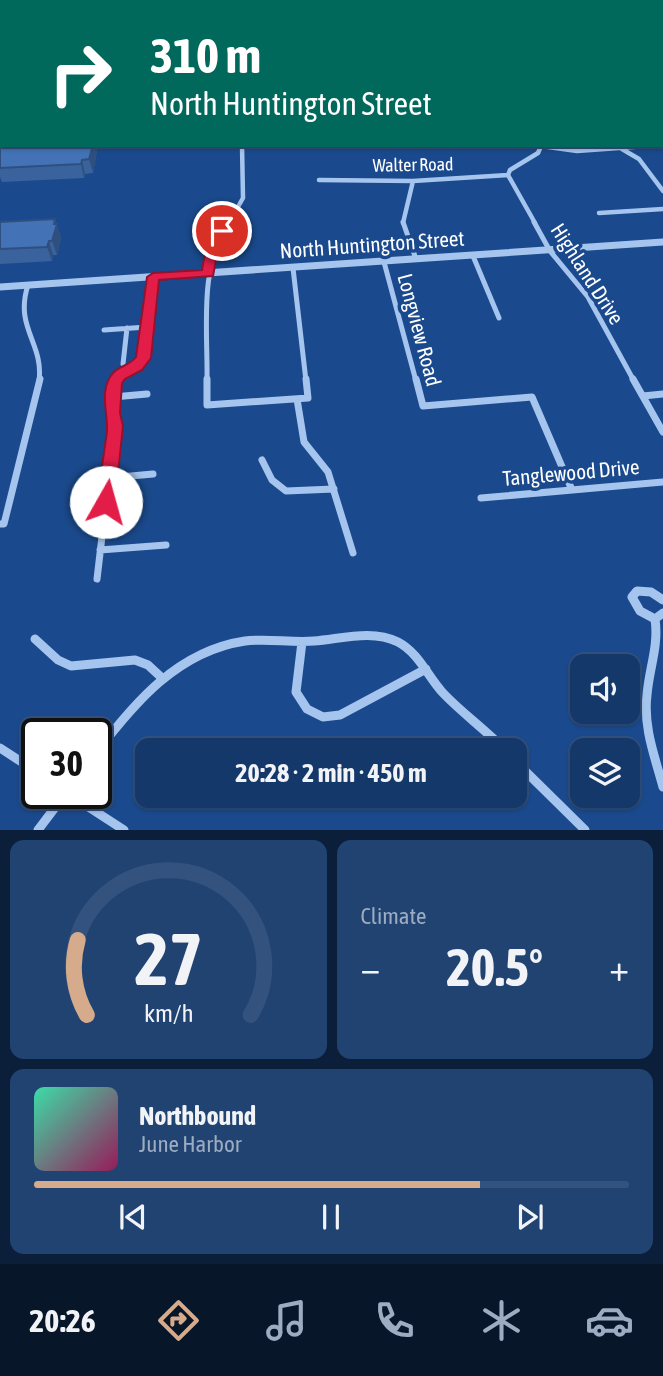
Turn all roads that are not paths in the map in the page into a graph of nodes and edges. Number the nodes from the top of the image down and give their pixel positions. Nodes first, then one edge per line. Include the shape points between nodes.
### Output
1 (242, 147) edge
2 (541, 147) edge
3 (548, 147) edge
4 (642, 147) edge
5 (622, 149) junction
6 (508, 175) junction
7 (318, 180) dead end
8 (414, 181) junction
9 (663, 191) edge
10 (663, 209) edge
11 (599, 213) dead end
12 (661, 242) edge
13 (663, 249) edge
14 (551, 251) junction
15 (473, 256) junction
16 (416, 260) junction
17 (384, 262) junction
18 (293, 268) junction
19 (208, 273) junction
20 (153, 277) junction
21 (28, 285) junction
22 (0, 287) edge
23 (499, 318) dead end
24 (148, 327) junction
25 (127, 328) junction
26 (104, 330) dead end
27 (123, 364) dead end
28 (147, 394) dead end
29 (663, 394) edge
30 (643, 396) junction
31 (113, 397) junction
32 (297, 399) junction
33 (663, 432) edge
34 (262, 460) dead end
35 (153, 474) dead end
36 (109, 478) junction
37 (663, 482) edge
38 (334, 489) junction
39 (572, 490) junction
40 (481, 498) dead end
41 (2, 524) edge
42 (166, 545) dead end
43 (100, 550) junction
44 (352, 553) dead end
45 (97, 579) dead end
46 (663, 600) edge
47 (663, 613) edge
48 (655, 619) junction
49 (35, 639) dead end
50 (302, 642) junction
51 (426, 669) junction
52 (162, 678) junction
53 (112, 732) edge
54 (492, 738) edge
55 (0, 748) edge
56 (21, 762) edge
57 (527, 774) edge
58 (663, 787) edge
59 (54, 809) edge
60 (92, 809) edge
61 (38, 830) edge
62 (124, 830) edge
63 (585, 830) edge

1 - 19 street via 243,198 214,245
2 - 6 street
3 - 5 street
4 - 5 street
5 - 9 street via 639,159
6 - 8 street, Walter Road
6 - 14 street, Highland Drive
7 - 8 street, Walter Road
8 - 16 street, Longview Road via 403,223
10 - 11 street
12 - 13 street
12 - 14 street, North Huntington Street
14 - 15 street, North Huntington Street
14 - 30 street, Highland Drive via 584,292
15 - 16 street, North Huntington Street
15 - 23 street
16 - 17 street, North Huntington Street
17 - 18 street, North Huntington Street
17 - 39 street, Longview Road via 423,406 532,397
18 - 19 street, North Huntington Street
18 - 32 street via 308,398
19 - 20 street, North Huntington Street
19 - 32 street via 207,405
20 - 21 street, North Huntington Street
20 - 24 street
21 - 22 street, North Huntington Street
21 - 41 street via 24,322 41,367
24 - 25 street
24 - 31 street via 144,358 117,378
25 - 26 street
25 - 27 street
28 - 31 street
29 - 30 street
30 - 33 street, Highland Drive
31 - 36 street
32 - 38 street via 304,442 322,460
34 - 38 street via 267,473 286,491
35 - 36 street
36 - 43 street
37 - 39 street, Tanglewood Drive
38 - 44 street
39 - 40 street, Tanglewood Drive
42 - 43 street
43 - 45 street
46 - 48 street via 647,590 633,594 636,607
47 - 48 street
48 - 58 street via 658,646 646,705
49 - 52 street via 71,666 135,660
50 - 51 street via 385,637 407,647
50 - 51 street via 296,692 307,709 323,717 340,715
50 - 52 street via 230,643 195,657
51 - 54 street via 445,696
52 - 53 street
55 - 56 street
57 - 63 street
59 - 61 street
60 - 62 street

